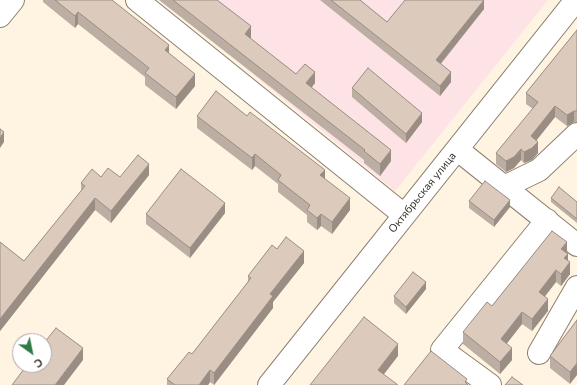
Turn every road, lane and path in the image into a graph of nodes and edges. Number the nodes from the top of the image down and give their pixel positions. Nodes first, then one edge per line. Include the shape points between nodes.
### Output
1 (13, 0) edge
2 (137, 0) edge
3 (576, 0) edge
4 (0, 16) edge
5 (577, 134) edge
6 (458, 150) junction
7 (504, 187) junction
8 (404, 215) junction
9 (547, 220) junction
10 (577, 245) edge
11 (577, 287) edge
12 (539, 353) dead end
13 (269, 385) edge
14 (490, 385) edge

1 - 4 street
2 - 8 street
3 - 6 street, Октябрьская улица
5 - 7 street via 539,170
6 - 7 street
6 - 8 street, Октябрьская улица
7 - 9 street
8 - 13 street, Октябрьская улица
9 - 10 street
9 - 14 street via 442,350
11 - 12 street

